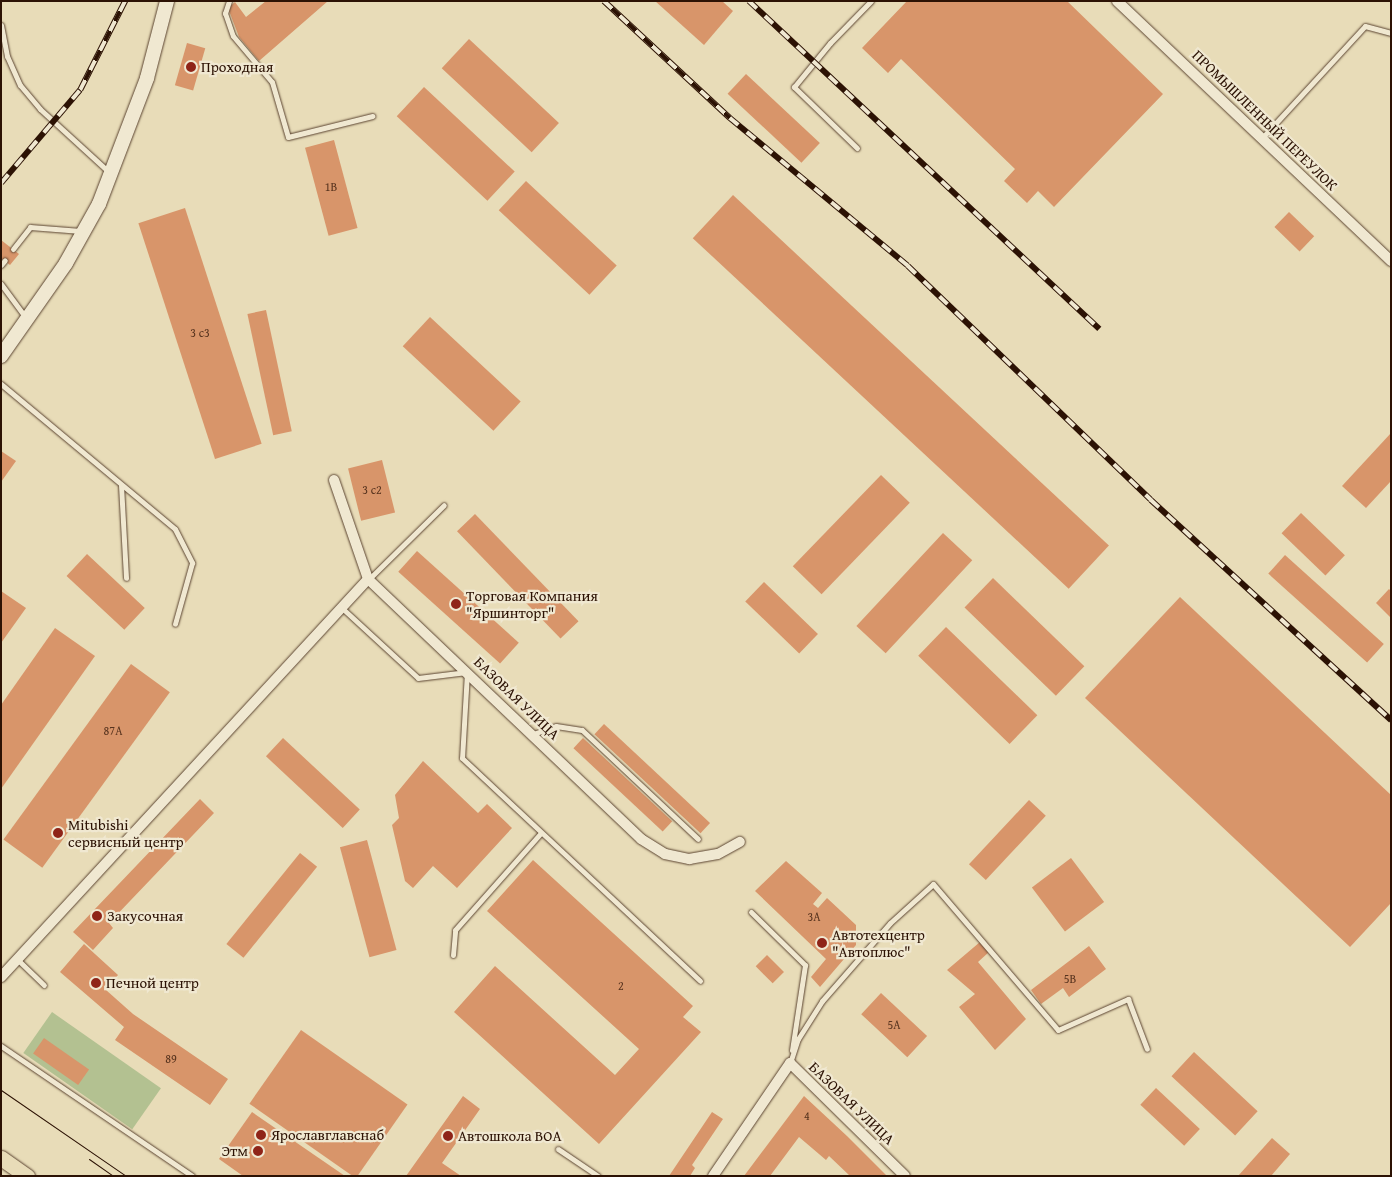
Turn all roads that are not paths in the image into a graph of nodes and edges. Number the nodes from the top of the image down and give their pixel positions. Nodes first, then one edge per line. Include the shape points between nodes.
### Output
1 (167, 1) edge
2 (229, 1) edge
3 (871, 1) edge
4 (1118, 1) edge
5 (1, 25) edge
6 (1391, 33) edge
7 (372, 116) dead end
8 (1262, 138) junction
9 (857, 148) dead end
10 (112, 174) junction
11 (84, 232) junction
12 (13, 249) dead end
13 (1391, 261) edge
14 (1, 284) edge
15 (27, 320) junction
16 (1, 356) edge
17 (1, 384) edge
18 (334, 480) dead end
19 (121, 485) junction
20 (444, 505) dead end
21 (126, 578) dead end
22 (368, 579) junction
23 (342, 608) junction
24 (175, 624) dead end
25 (468, 672) junction
26 (533, 734) junction
27 (540, 834) junction
28 (698, 839) dead end
29 (740, 842) dead end
30 (750, 912) dead end
31 (453, 955) dead end
32 (18, 960) junction
33 (1, 977) edge
34 (700, 981) dead end
35 (44, 985) dead end
36 (1, 1046) edge
37 (1146, 1049) dead end
38 (790, 1063) junction
39 (558, 1149) dead end
40 (1, 1158) edge
41 (27, 1176) edge
42 (192, 1176) edge
43 (598, 1176) edge
44 (713, 1176) edge
45 (905, 1176) edge

1 - 10 street via 147,78
2 - 7 lane via 225,13 233,36 272,82 288,137
3 - 9 lane via 830,42 794,87
4 - 8 street, ПРОМЫШЛЕННЫЙ ПЕРЕУЛОК
5 - 10 lane via 12,70 29,97
6 - 8 lane via 1364,26
8 - 13 street, ПРОМЫШЛЕННЫЙ ПЕРЕУЛОК
10 - 11 street
11 - 12 lane via 30,227
11 - 15 street
14 - 15 lane
15 - 16 street
17 - 19 lane
18 - 22 street, БАЗОВАЯ УЛИЦА
19 - 21 lane
19 - 24 lane via 175,529 192,563
20 - 22 lane
22 - 23 street
22 - 25 street, БАЗОВАЯ УЛИЦА
23 - 25 lane via 418,678
23 - 32 street
25 - 26 street, БАЗОВАЯ УЛИЦА
25 - 27 lane via 462,758
26 - 28 lane via 556,726 582,730
26 - 29 street, БАЗОВАЯ УЛИЦА via 642,839 665,854 689,859 718,854
27 - 31 lane via 455,930
27 - 34 lane
30 - 38 lane via 805,965
32 - 33 street
32 - 35 lane
36 - 42 lane
37 - 38 lane via 1128,998 1058,1030 933,884 890,923 822,1001 798,1039
38 - 44 street, БАЗОВАЯ УЛИЦА
38 - 45 street, БАЗОВАЯ УЛИЦА
39 - 43 lane
40 - 41 main road

